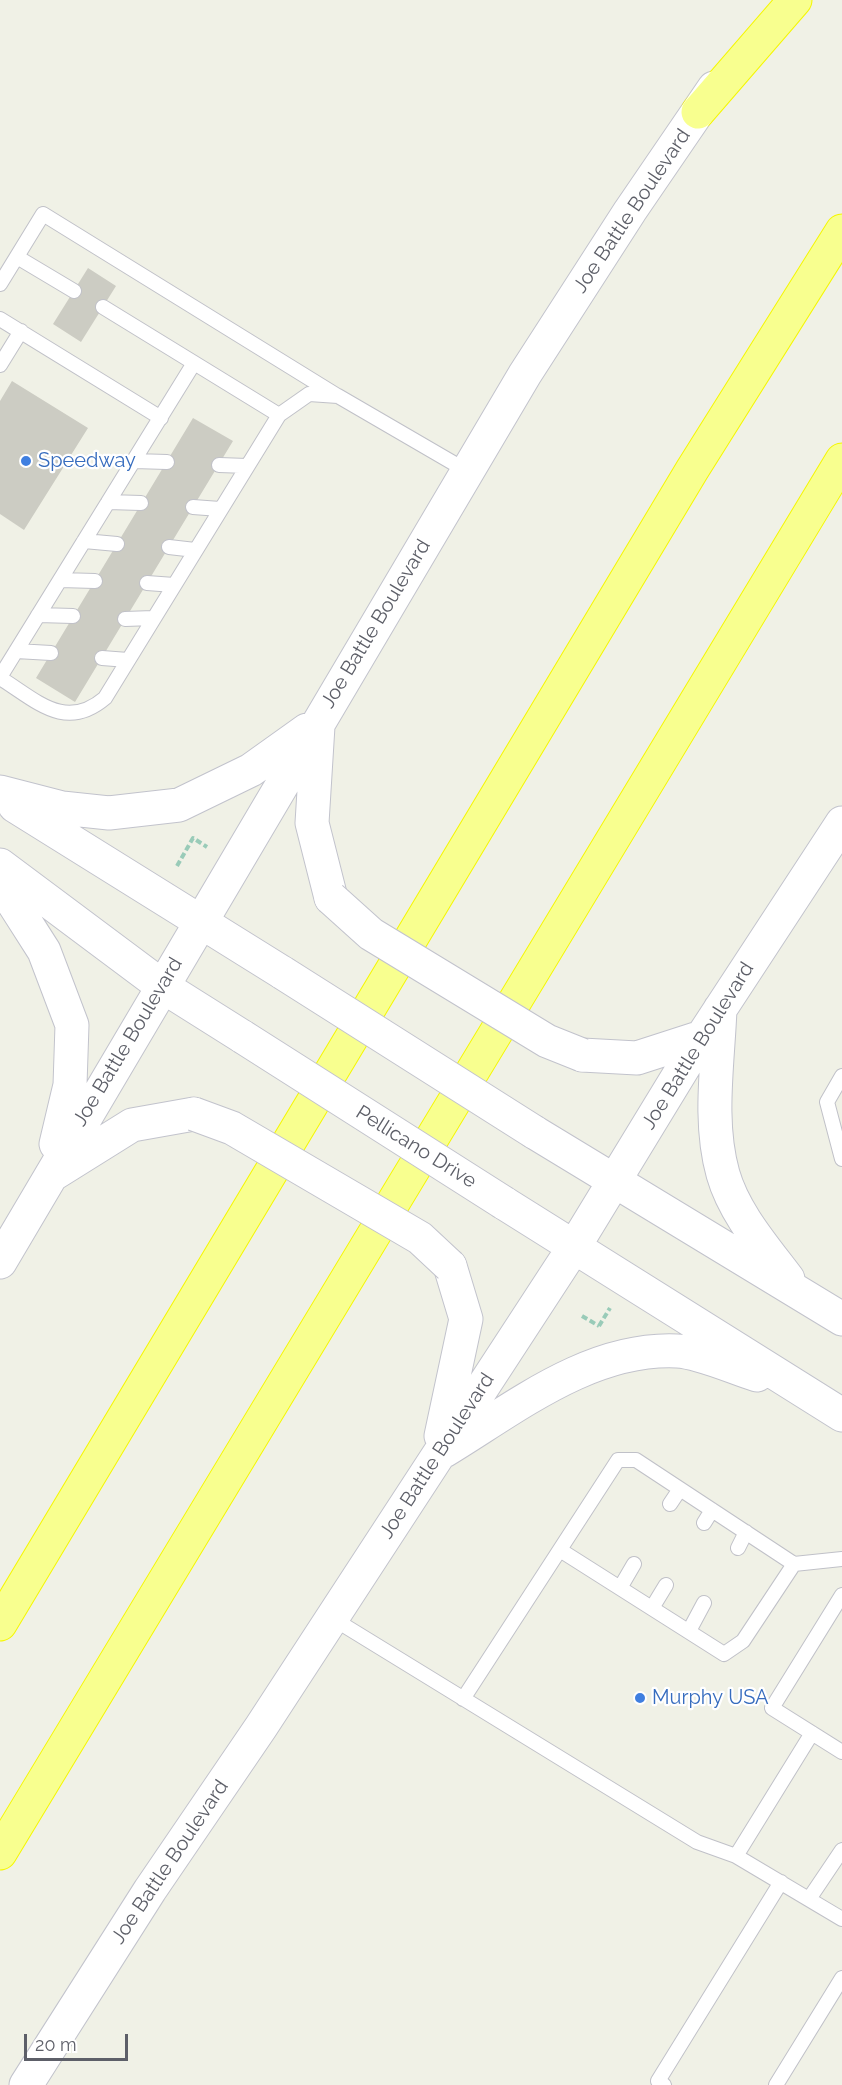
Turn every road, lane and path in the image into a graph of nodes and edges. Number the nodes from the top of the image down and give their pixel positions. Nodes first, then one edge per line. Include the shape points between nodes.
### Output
1 (775, 0) edge
2 (795, 0) edge
3 (698, 112) junction
4 (842, 231) edge
5 (17, 257) junction
6 (0, 284) edge
7 (74, 291) dead end
8 (103, 307) dead end
9 (0, 319) edge
10 (21, 331) junction
11 (194, 363) junction
12 (0, 365) edge
13 (338, 396) junction
14 (279, 415) junction
15 (161, 418) junction
16 (842, 460) edge
17 (134, 461) junction
18 (167, 462) dead end
19 (219, 465) dead end
20 (247, 466) junction
21 (467, 471) junction
22 (108, 502) junction
23 (141, 503) dead end
24 (193, 507) dead end
25 (220, 509) junction
26 (84, 541) junction
27 (117, 544) dead end
28 (169, 547) dead end
29 (195, 550) junction
30 (60, 580) junction
31 (95, 580) dead end
32 (147, 583) dead end
33 (174, 585) junction
34 (38, 615) junction
35 (73, 616) dead end
36 (153, 618) junction
37 (125, 619) dead end
38 (16, 651) junction
39 (51, 653) dead end
40 (102, 658) dead end
41 (128, 660) junction
42 (0, 678) edge
43 (318, 722) junction
44 (0, 792) edge
45 (0, 796) edge
46 (840, 829) edge
47 (213, 850) dead end
48 (0, 865) edge
49 (175, 869) dead end
50 (0, 882) edge
51 (200, 921) junction
52 (162, 986) junction
53 (720, 1008) junction
54 (702, 1037) junction
55 (842, 1076) edge
56 (842, 1159) edge
57 (48, 1178) junction
58 (614, 1183) junction
59 (574, 1247) junction
60 (4, 1248) edge
61 (798, 1293) junction
62 (842, 1319) edge
63 (801, 1389) junction
64 (842, 1415) edge
65 (437, 1455) junction
66 (680, 1489) junction
67 (670, 1504) dead end
68 (712, 1510) junction
69 (704, 1523) dead end
70 (746, 1532) junction
71 (738, 1548) dead end
72 (560, 1550) junction
73 (842, 1559) edge
74 (634, 1564) dead end
75 (794, 1564) junction
76 (666, 1585) dead end
77 (620, 1588) junction
78 (842, 1595) edge
79 (704, 1603) dead end
80 (652, 1608) junction
81 (332, 1618) junction
82 (0, 1624) edge
83 (689, 1631) junction
84 (463, 1699) junction
85 (812, 1733) junction
86 (842, 1752) edge
87 (842, 1850) edge
88 (0, 1853) edge
89 (736, 1856) junction
90 (781, 1882) junction
91 (809, 1899) junction
92 (842, 1919) edge
93 (842, 1978) edge
94 (26, 2085) edge
95 (664, 2085) edge
96 (776, 2085) edge

1 - 3 main road, Joe Battle Boulevard
2 - 3 highway
3 - 21 main road, Joe Battle Boulevard via 537,355
4 - 82 highway via 692,470
5 - 6 lane
5 - 7 lane
5 - 13 lane via 43,213
8 - 11 lane
9 - 10 lane
10 - 12 lane
10 - 15 lane
11 - 14 lane
11 - 15 lane
13 - 14 lane via 309,394
13 - 21 lane
14 - 20 lane
15 - 17 lane
16 - 88 highway
17 - 18 lane
17 - 22 lane
19 - 20 lane
20 - 25 lane
21 - 43 main road, Joe Battle Boulevard
22 - 23 lane
22 - 26 lane
24 - 25 lane
25 - 29 lane
26 - 27 lane
26 - 30 lane
28 - 29 lane
29 - 33 lane
30 - 31 lane
30 - 34 lane
32 - 33 lane
33 - 36 lane
34 - 35 lane
34 - 38 lane
36 - 37 lane
36 - 41 lane
38 - 39 lane
38 - 42 lane
40 - 41 lane
41 - 42 lane via 105,698 92,709 74,714 58,713
43 - 44 main road via 251,770 179,805 109,813 62,808
43 - 51 main road, Joe Battle Boulevard
43 - 54 main road, bridge via 312,823 331,898 371,934 547,1041 582,1055 637,1058
45 - 51 main road
46 - 53 main road, Joe Battle Boulevard
47 - 49 path via 193,838
48 - 52 main road, Pellicano Drive
50 - 57 main road via 44,951 72,1025 70,1085
51 - 52 main road, Joe Battle Boulevard
51 - 58 main road, bridge
52 - 57 main road, Joe Battle Boulevard
52 - 59 main road, Pellicano Drive, bridge
53 - 54 main road, Joe Battle Boulevard
53 - 61 main road via 715,1125 723,1176 749,1228
54 - 58 main road, Joe Battle Boulevard
55 - 56 lane via 827,1102
57 - 60 main road, Joe Battle Boulevard
57 - 65 main road, bridge via 132,1125 194,1114 232,1128 420,1238 450,1266 466,1319
58 - 59 main road, Joe Battle Boulevard
58 - 61 main road
59 - 63 main road, Pellicano Drive
59 - 65 main road, Joe Battle Boulevard
61 - 62 main road
63 - 64 main road, Pellicano Drive
63 - 65 main road via 680,1351 635,1352 561,1380
65 - 81 main road, Joe Battle Boulevard
66 - 67 lane
66 - 68 lane
66 - 72 lane via 636,1460 618,1460
68 - 69 lane
68 - 70 lane
70 - 71 lane
70 - 75 lane
72 - 77 lane
72 - 84 lane
73 - 75 lane
74 - 77 lane
75 - 83 lane via 743,1641 724,1654
76 - 80 lane
77 - 80 lane
78 - 85 lane via 772,1708
79 - 83 lane
80 - 83 lane
81 - 84 lane
81 - 94 main road, Joe Battle Boulevard via 150,1890
84 - 89 lane via 697,1842
85 - 86 lane
85 - 89 lane
87 - 91 lane
89 - 90 lane
90 - 91 lane
90 - 95 lane via 658,2081
91 - 92 lane
93 - 96 lane

